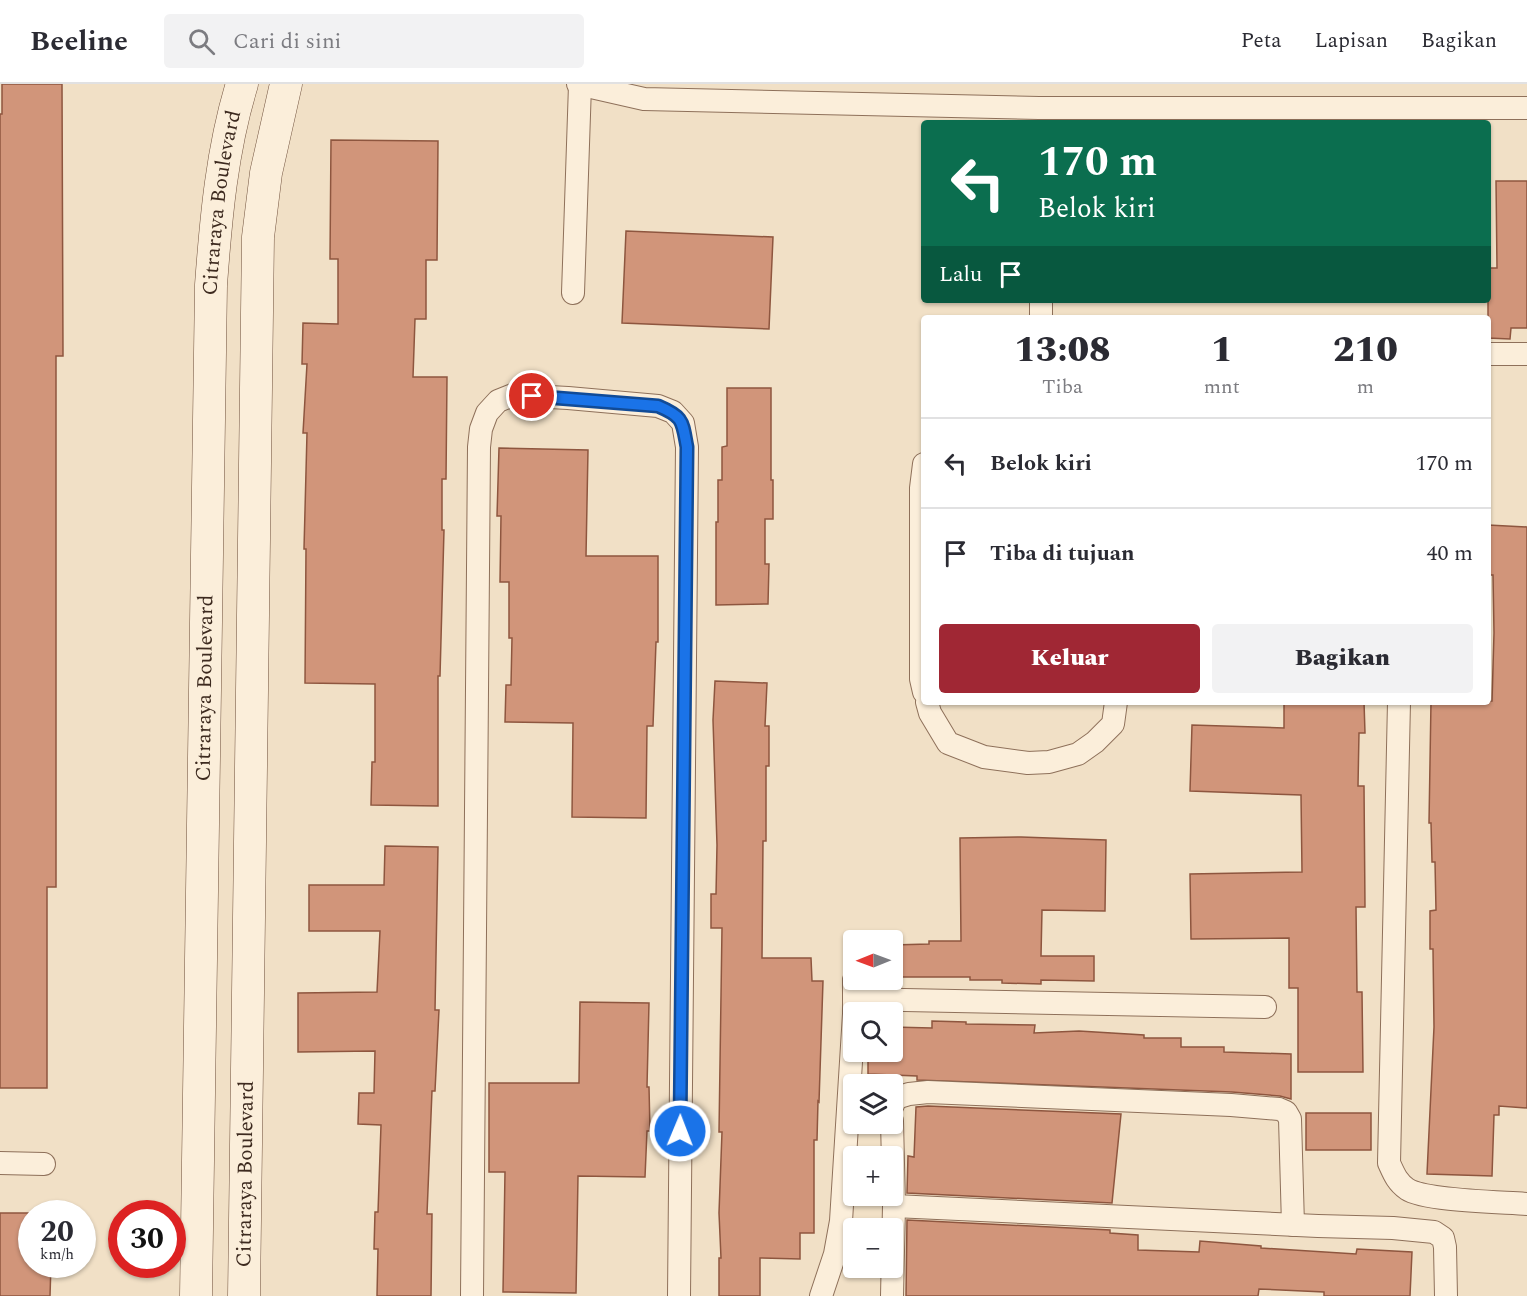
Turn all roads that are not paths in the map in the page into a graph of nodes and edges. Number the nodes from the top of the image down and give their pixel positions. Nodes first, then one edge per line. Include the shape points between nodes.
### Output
1 (242, 84) edge
2 (285, 84) edge
3 (579, 85) edge
4 (1527, 108) edge
5 (1039, 116) edge
6 (573, 293) dead end
7 (1491, 354) edge
8 (1527, 354) edge
9 (921, 488) edge
10 (921, 680) edge
11 (928, 705) edge
12 (1116, 705) edge
13 (1399, 705) edge
14 (854, 1001) edge
15 (1265, 1007) dead end
16 (903, 1096) edge
17 (0, 1163) edge
18 (44, 1164) dead end
19 (1527, 1204) edge
20 (894, 1206) joint
21 (1293, 1225) junction
22 (196, 1296) edge
23 (244, 1296) edge
24 (472, 1296) edge
25 (679, 1296) edge
26 (821, 1296) edge
27 (892, 1296) edge
28 (1446, 1296) edge

1 - 22 main road, Citraraya Boulevard via 218,196 211,285
2 - 23 main road, Citraraya Boulevard via 266,173 258,237
3 - 5 street via 644,99
3 - 6 street
4 - 5 street
7 - 8 street
9 - 10 street
11 - 12 street via 948,743 984,757 1028,763 1078,754 1113,724
13 - 19 street via 1389,1163 1396,1179 1409,1190 1432,1196
14 - 15 street
14 - 26 street via 841,1221
16 - 21 street via 928,1092 1280,1109 1290,1119
17 - 18 street
20 - 21 street
20 - 27 street
21 - 28 street via 1439,1233 1445,1247
24 - 25 street via 479,447 487,413 498,401 513,395 658,406 683,423 687,459

